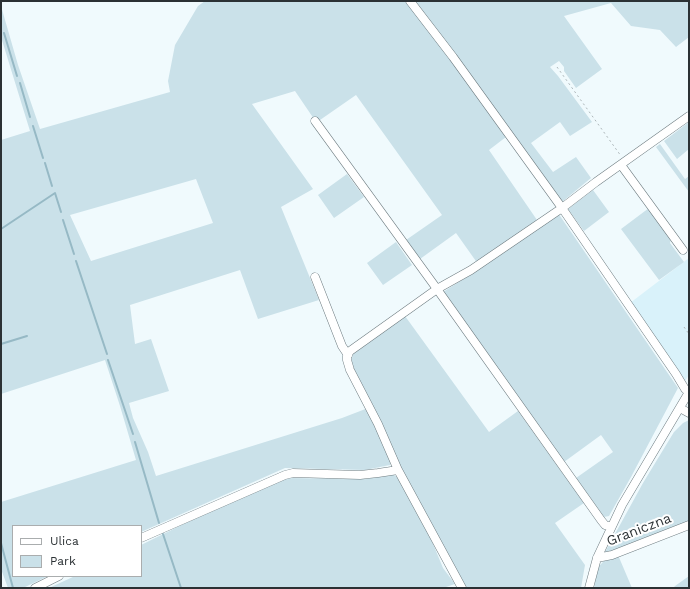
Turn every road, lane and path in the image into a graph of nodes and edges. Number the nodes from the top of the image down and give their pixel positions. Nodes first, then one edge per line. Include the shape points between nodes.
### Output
1 (410, 1) edge
2 (557, 67) dead end
3 (689, 116) edge
4 (315, 121) dead end
5 (623, 163) junction
6 (562, 208) junction
7 (683, 250) dead end
8 (315, 277) dead end
9 (437, 289) junction
10 (684, 327) dead end
11 (689, 334) edge
12 (348, 355) junction
13 (689, 392) edge
14 (680, 408) junction
15 (689, 413) edge
16 (398, 470) junction
17 (689, 525) edge
18 (611, 527) junction
19 (142, 538) edge
20 (597, 558) junction
21 (57, 577) edge
22 (35, 588) edge
23 (462, 588) edge
24 (589, 588) edge

1 - 6 street
2 - 5 path
3 - 5 street
4 - 9 street
5 - 6 street
5 - 7 street
6 - 9 street via 471,270
6 - 13 street
8 - 12 street via 342,346
9 - 12 street via 359,344
9 - 18 street via 601,520
10 - 11 path
12 - 16 street via 350,370
13 - 14 street
14 - 15 street
14 - 18 street
16 - 19 street via 360,475 285,475
16 - 23 street
17 - 20 street, Graniczna via 612,555
18 - 20 street
20 - 24 street
21 - 22 street

